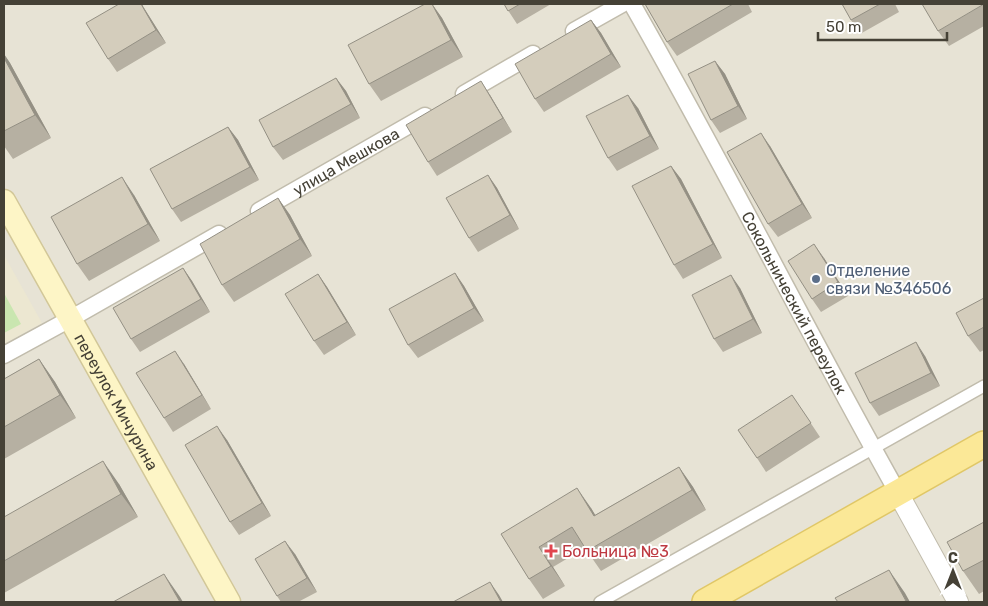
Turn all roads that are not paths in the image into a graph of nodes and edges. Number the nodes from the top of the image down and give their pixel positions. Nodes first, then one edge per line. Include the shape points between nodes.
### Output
1 (622, 4) edge
2 (632, 4) edge
3 (4, 201) edge
4 (70, 319) junction
5 (4, 355) edge
6 (984, 386) edge
7 (984, 444) edge
8 (873, 449) junction
9 (898, 493) junction
10 (229, 602) edge
11 (600, 602) edge
12 (705, 602) edge
13 (958, 602) edge

1 - 4 street, улица Мешкова
2 - 8 street, Сокольнический переулок
3 - 4 main road, переулок Мичурина
4 - 5 street, улица Мешкова
4 - 10 main road, переулок Мичурина
6 - 8 street
7 - 9 main road
8 - 9 street, Сокольнический переулок
8 - 11 street
9 - 12 main road
9 - 13 street, Сокольнический переулок

